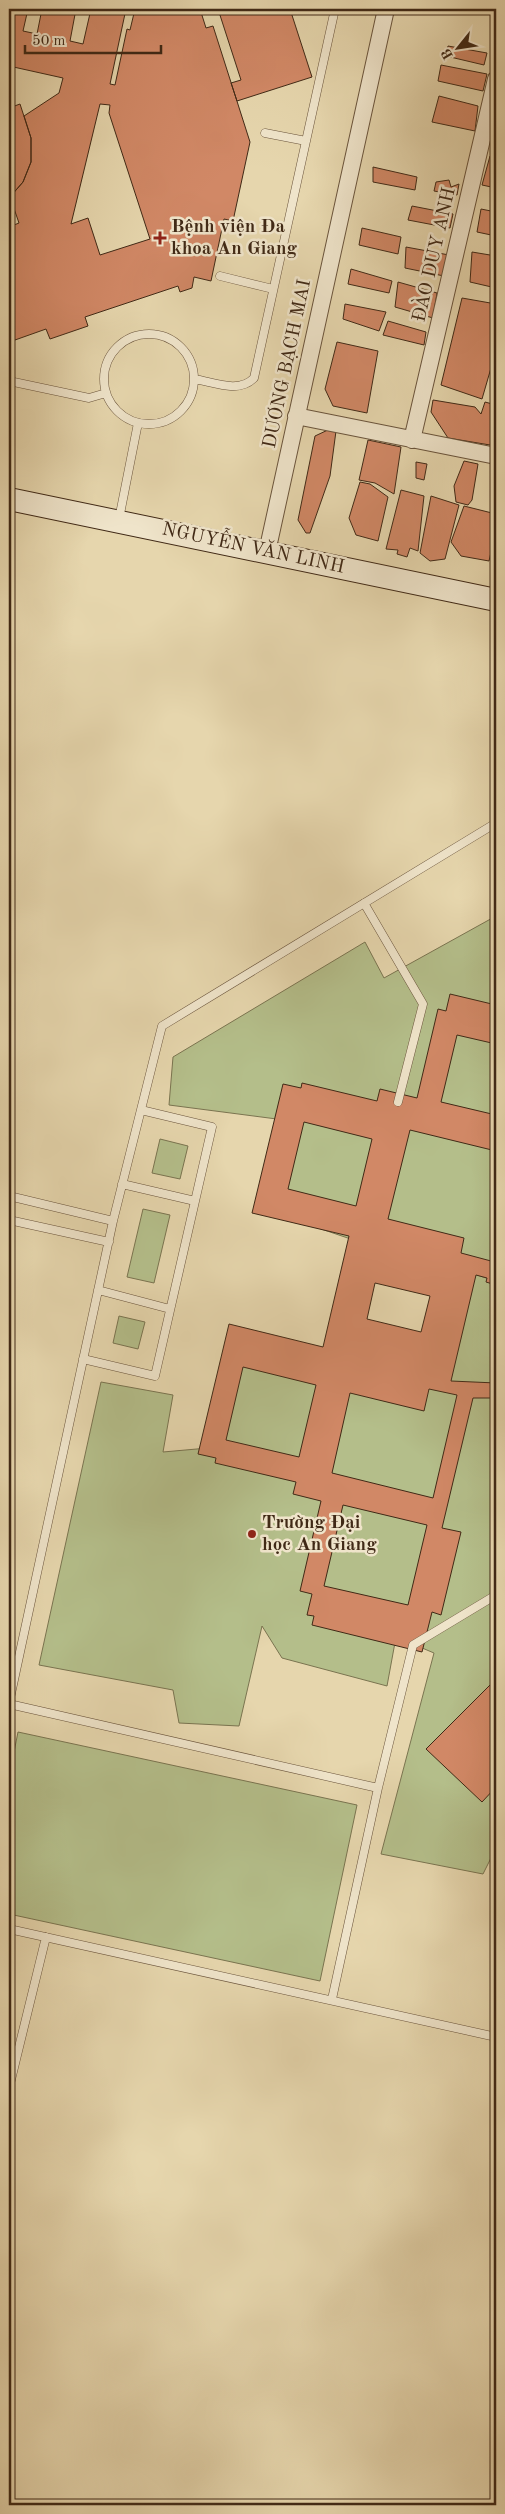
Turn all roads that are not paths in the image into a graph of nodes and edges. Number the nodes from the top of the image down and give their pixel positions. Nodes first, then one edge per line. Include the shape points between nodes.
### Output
1 (335, 9) edge
2 (386, 9) edge
3 (496, 79) edge
4 (266, 133) dead end
5 (306, 141) junction
6 (220, 276) dead end
7 (273, 289) junction
8 (194, 379) junction
9 (9, 382) edge
10 (106, 393) junction
11 (296, 416) junction
12 (138, 423) junction
13 (412, 440) junction
14 (496, 456) edge
15 (9, 499) edge
16 (118, 521) junction
17 (267, 552) junction
18 (496, 600) edge
19 (496, 823) edge
20 (364, 903) junction
21 (398, 1102) dead end
22 (141, 1110) junction
23 (122, 1184) junction
24 (9, 1196) edge
25 (195, 1201) junction
26 (9, 1220) edge
27 (113, 1221) junction
28 (108, 1242) junction
29 (98, 1290) junction
30 (170, 1309) junction
31 (83, 1359) junction
32 (496, 1595) edge
33 (9, 1703) edge
34 (378, 1788) junction
35 (9, 1929) edge
36 (46, 1937) junction
37 (332, 1999) junction
38 (496, 2038) edge
39 (9, 2088) edge

1 - 5 lane
2 - 11 street, DƯƠNG BẠCH MAI
3 - 13 street, ĐÀO DUY ANH
4 - 5 lane
5 - 7 lane
6 - 7 lane
7 - 8 lane via 254,378 247,386
8 - 10 lane via 191,364 183,350 171,340 141,334 126,339 111,356 103,378
8 - 12 lane via 186,405 177,415 165,422
9 - 10 lane via 89,398
10 - 12 lane via 113,407
11 - 13 street
11 - 17 street, DƯƠNG BẠCH MAI
12 - 16 lane
13 - 14 street
15 - 16 street, NGUYỄN VĂN LINH
16 - 17 street, NGUYỄN VĂN LINH
17 - 18 street, NGUYỄN VĂN LINH
19 - 20 lane
20 - 21 lane via 423,1004
20 - 22 lane via 162,1026
22 - 23 lane
22 - 25 lane via 212,1127
23 - 25 lane
23 - 27 lane
24 - 27 lane
25 - 30 lane
26 - 28 lane
27 - 28 lane
28 - 29 lane
29 - 30 lane
29 - 31 lane
30 - 31 lane via 154,1376
31 - 33 lane
32 - 34 lane via 413,1646
33 - 34 lane
34 - 37 lane
35 - 36 lane
36 - 37 lane
36 - 39 lane
37 - 38 lane

